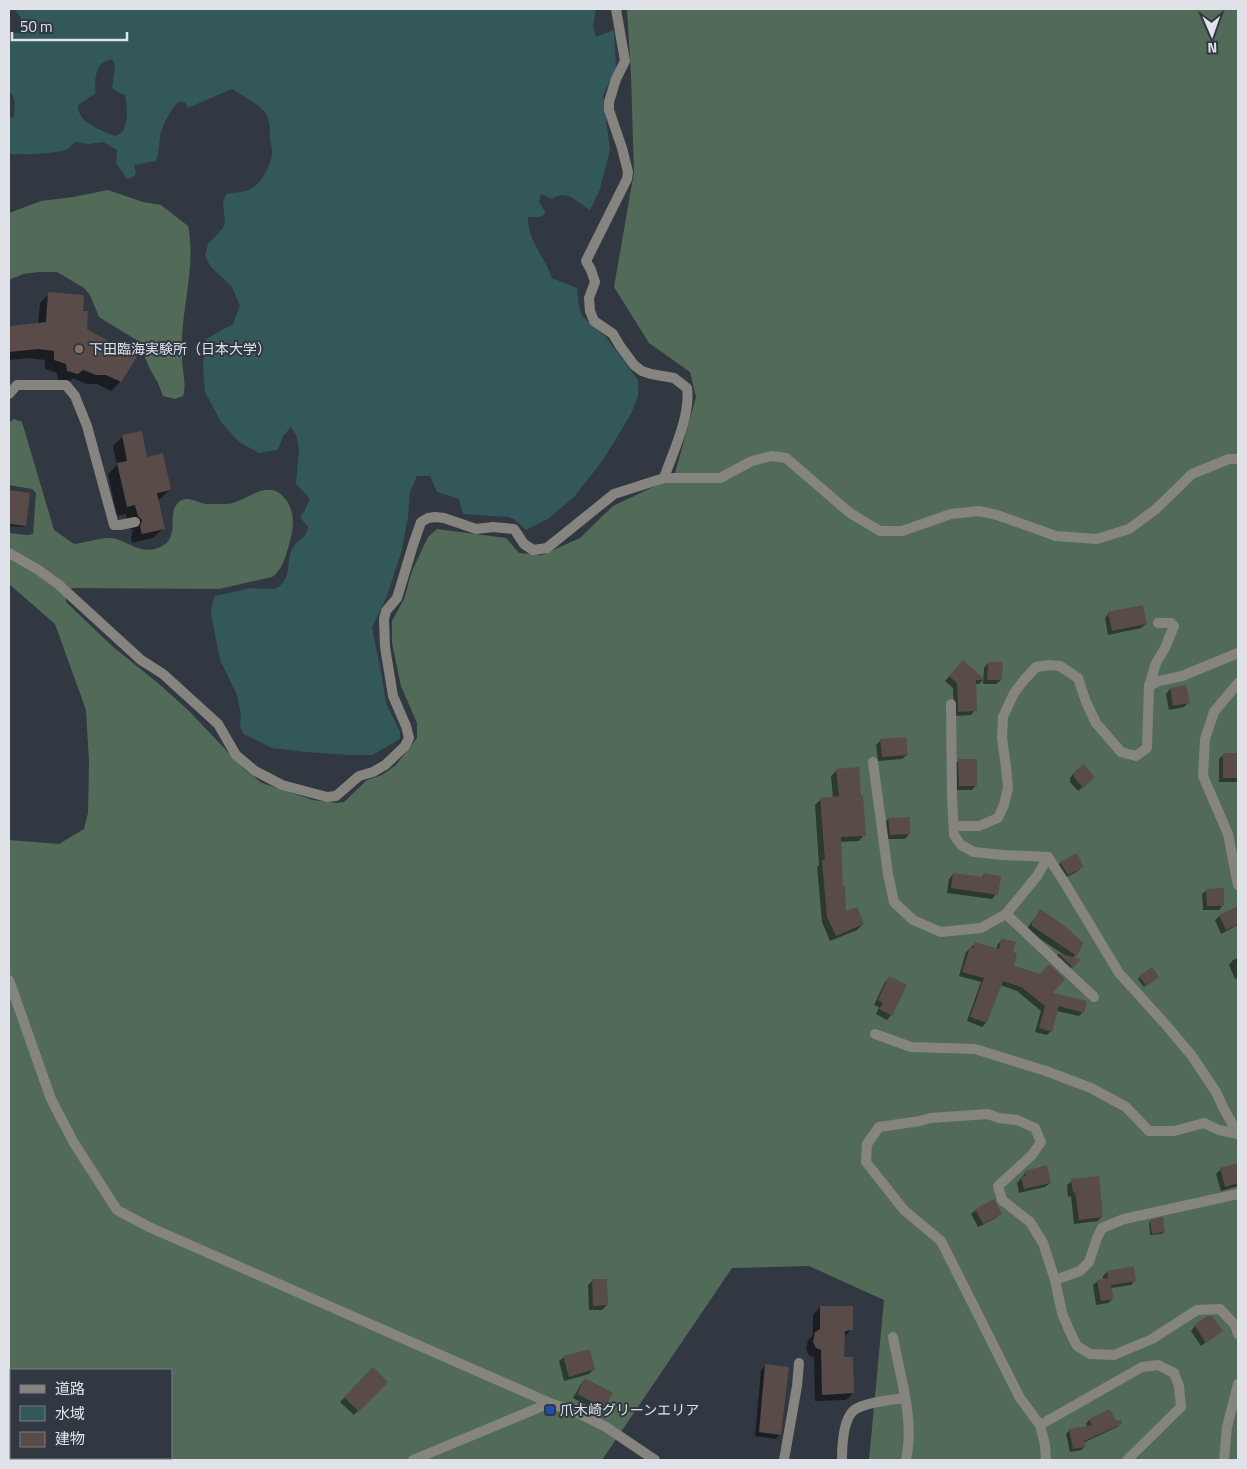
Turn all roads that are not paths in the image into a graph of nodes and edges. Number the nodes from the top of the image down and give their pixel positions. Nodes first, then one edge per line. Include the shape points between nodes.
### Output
1 (616, 9) edge
2 (9, 394) edge
3 (1238, 459) edge
4 (664, 478) junction
5 (135, 522) dead end
6 (9, 553) edge
7 (1158, 622) dead end
8 (1238, 653) edge
9 (1238, 683) edge
10 (1150, 686) junction
11 (952, 704) dead end
12 (873, 762) dead end
13 (954, 826) junction
14 (1048, 857) junction
15 (1238, 885) edge
16 (1006, 914) junction
17 (9, 980) edge
18 (1094, 997) dead end
19 (875, 1034) dead end
20 (1238, 1134) edge
21 (1238, 1194) edge
22 (1055, 1280) junction
23 (1238, 1334) edge
24 (893, 1337) dead end
25 (799, 1363) dead end
26 (1238, 1384) edge
27 (905, 1398) junction
28 (550, 1403) junction
29 (1040, 1425) junction
30 (413, 1460) edge
31 (654, 1460) edge
32 (784, 1460) edge
33 (842, 1460) edge
34 (906, 1460) edge
35 (1046, 1460) edge
36 (1127, 1460) edge
37 (1224, 1460) edge

1 - 4 street via 626,61 608,102 628,172 627,180 586,261 595,282 589,298 590,311 594,321 614,334 634,365 651,374 674,378 687,388 686,414
2 - 5 street via 17,385 66,385 75,396 87,426 114,525
3 - 4 street via 1229,459 1192,474 1156,510 1129,529 1097,539 1056,536 979,511 951,514 902,531 880,531 850,514 786,458 771,456 720,478
4 - 6 street via 614,494 548,548 541,550 533,550 524,544 514,529 476,529 435,517 421,522 397,598 386,611 384,619 393,696 409,738 385,765 359,776 336,796 327,797 282,785 255,771 236,755 218,724 189,697 141,660 58,584
7 - 10 street via 1174,626 1156,663
8 - 10 street
9 - 15 street via 1214,712 1205,739 1204,776 1228,834
10 - 13 street via 1147,748 1136,756 1121,752 1096,723 1078,678 1060,666 1036,667 1014,694 1003,717 1008,788 998,818 978,826
11 - 13 street
12 - 16 street via 894,902 913,920 941,932 982,928
13 - 14 street via 954,835 974,852
14 - 16 street
14 - 20 street via 1118,973 1192,1056
16 - 18 street
17 - 28 street via 51,1098 74,1144 117,1210 149,1228
19 - 20 street via 911,1046 975,1049 1046,1071 1091,1088 1126,1107 1149,1131 1174,1131 1204,1123
21 - 22 street via 1124,1219 1102,1228 1088,1262 1080,1271
22 - 23 street via 1070,1332 1077,1346 1090,1354 1114,1355 1152,1339 1197,1310 1220,1309 1235,1325
22 - 29 street via 1043,1243 1030,1222 1002,1200 998,1186 1032,1155 1041,1142 1035,1128 1017,1120 988,1114 930,1118 879,1127 867,1144 866,1162 904,1210 941,1242 1020,1398
24 - 27 street
25 - 32 street
26 - 37 street via 1227,1427
27 - 33 street via 870,1403 852,1412 846,1424
27 - 34 street via 909,1422
28 - 30 street
28 - 31 street via 606,1427
29 - 35 street
29 - 36 street via 1142,1367 1158,1365 1174,1373 1181,1407

